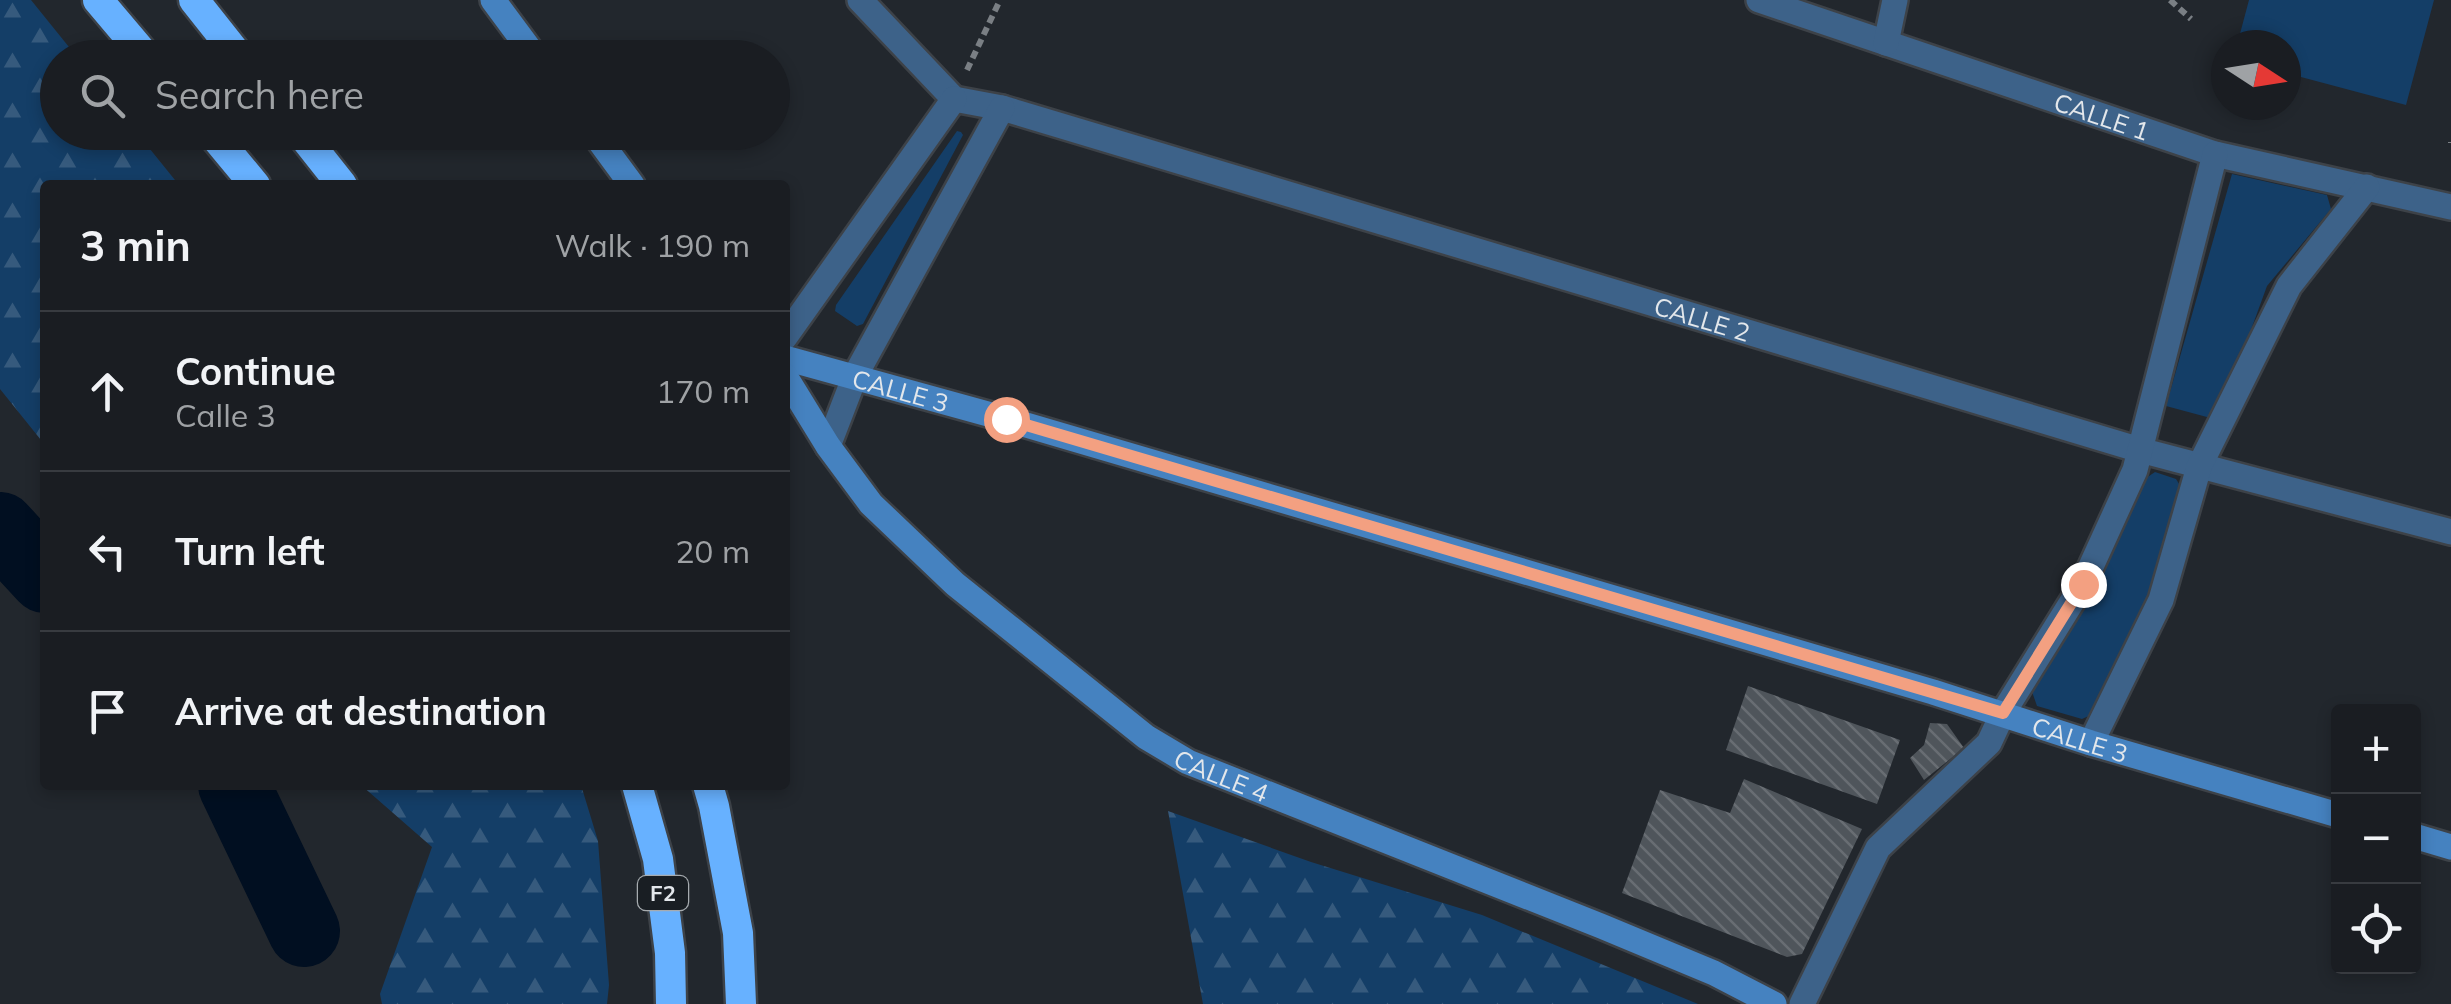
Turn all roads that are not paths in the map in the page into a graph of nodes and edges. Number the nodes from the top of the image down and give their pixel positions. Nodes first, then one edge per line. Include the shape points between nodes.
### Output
1 (98, 0) edge
2 (194, 0) edge
3 (493, 0) edge
4 (860, 0) edge
5 (1759, 0) edge
6 (1895, 0) edge
7 (132, 40) edge
8 (226, 40) edge
9 (523, 40) edge
10 (1886, 43) junction
11 (954, 99) junction
12 (1002, 108) junction
13 (226, 150) edge
14 (314, 150) edge
15 (606, 150) edge
16 (2215, 154) junction
17 (251, 180) edge
18 (338, 180) edge
19 (628, 180) edge
20 (2366, 186) junction
21 (2451, 208) edge
22 (790, 330) edge
23 (790, 359) edge
24 (855, 376) junction
25 (790, 384) edge
26 (828, 446) junction
27 (2140, 450) junction
28 (2199, 467) junction
29 (2451, 532) edge
30 (2003, 713) junction
31 (2092, 743) junction
32 (638, 790) edge
33 (709, 790) edge
34 (2331, 813) edge
35 (2421, 838) edge
36 (2451, 847) edge
37 (670, 1004) edge
38 (741, 1004) edge
39 (1774, 1004) edge
40 (1802, 1004) edge

1 - 7 highway
2 - 8 highway
3 - 9 main road
4 - 11 street
5 - 10 street, CALLE 1
6 - 10 street
10 - 16 street, CALLE 1
11 - 12 street, CALLE 2
11 - 22 street
12 - 24 street
12 - 27 street, CALLE 2
13 - 17 highway
14 - 18 highway
15 - 19 main road
16 - 20 street, CALLE 1
16 - 27 street
20 - 21 street, CALLE 1
20 - 28 street via 2288,286
23 - 24 main road, CALLE 3
24 - 26 street
24 - 30 main road, CALLE 3
25 - 26 main road, CALLE 4
26 - 39 main road, CALLE 4 via 871,504 955,584 1146,737 1188,762 1601,926
27 - 28 street, CALLE 2
27 - 30 street via 2083,584
28 - 29 street, CALLE 2
28 - 31 street via 2161,600
30 - 31 main road, CALLE 3
30 - 40 street via 1989,743 1878,848
31 - 34 main road, CALLE 3
32 - 37 highway, F2 via 658,859
33 - 38 highway via 738,932
35 - 36 main road

